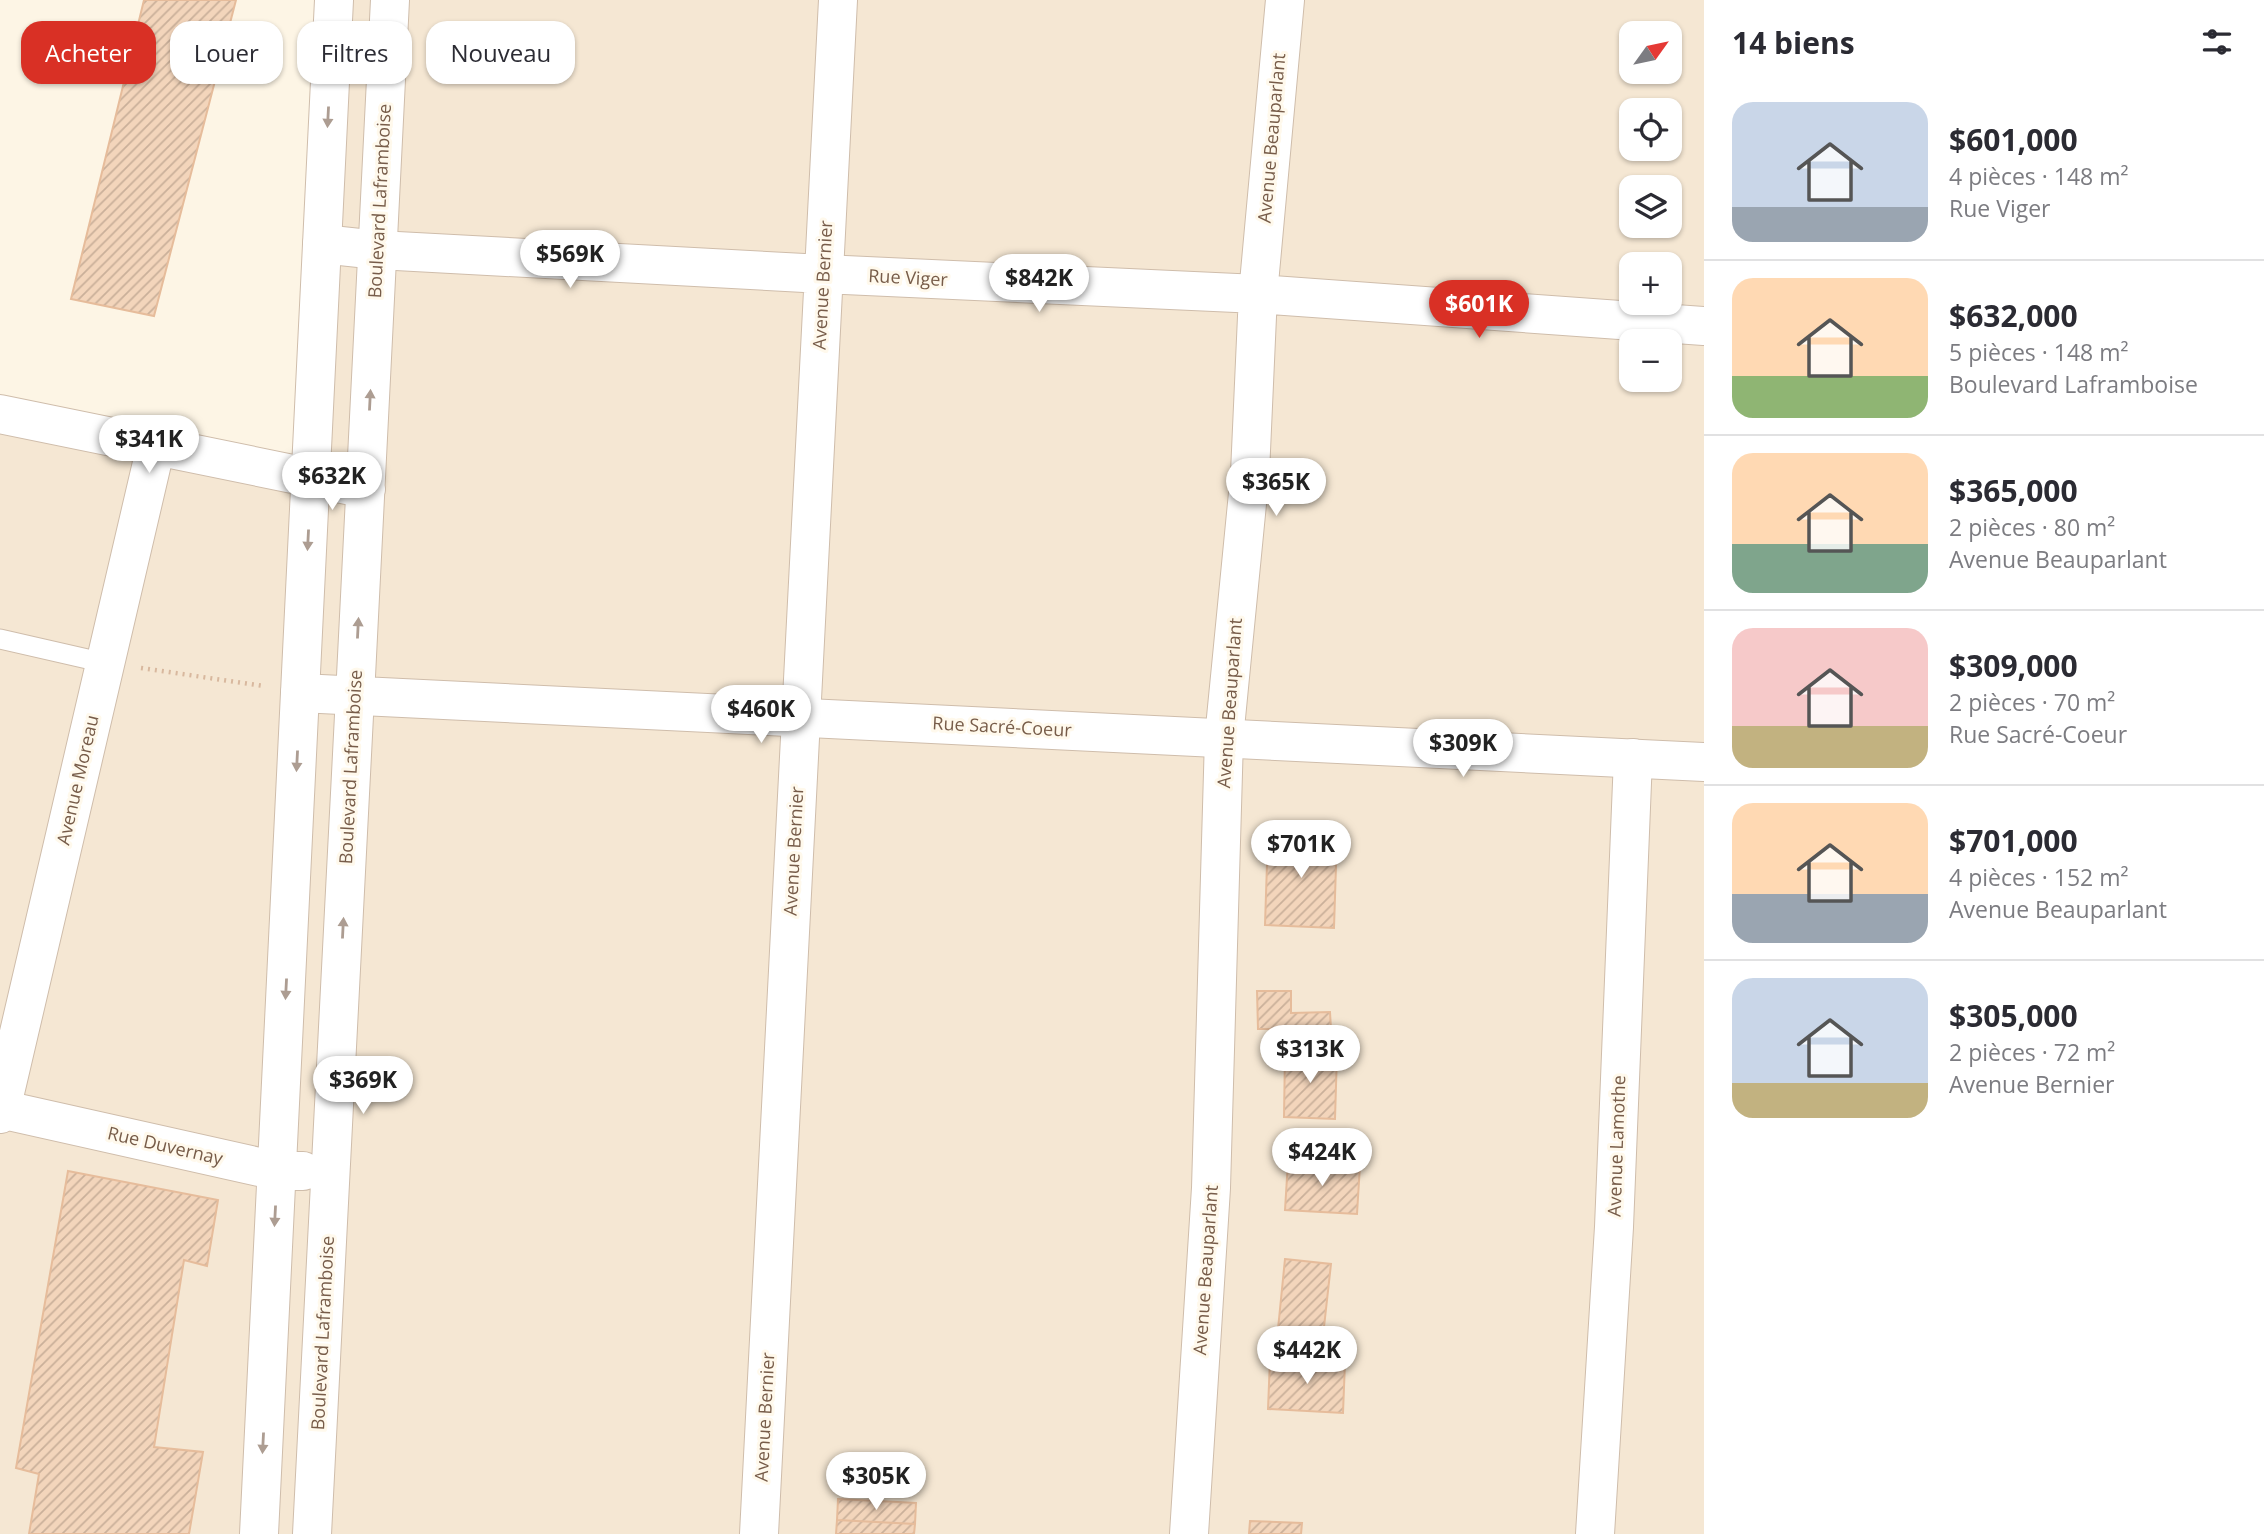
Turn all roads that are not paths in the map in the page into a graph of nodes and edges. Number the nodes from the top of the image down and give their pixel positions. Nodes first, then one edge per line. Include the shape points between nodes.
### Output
1 (334, 0) edge
2 (390, 0) edge
3 (838, 0) edge
4 (1285, 0) edge
5 (322, 244) junction
6 (377, 250) junction
7 (823, 274) junction
8 (1258, 294) junction
9 (1704, 326) edge
10 (0, 414) edge
11 (156, 446) junction
12 (311, 477) junction
13 (366, 489) junction
14 (0, 639) edge
15 (105, 663) junction
16 (287, 690) junction
17 (355, 696) junction
18 (801, 718) junction
19 (1224, 738) junction
20 (1633, 758) junction
21 (1704, 762) edge
22 (0, 1111) edge
23 (277, 1171) junction
24 (331, 1172) junction
25 (259, 1534) edge
26 (312, 1534) edge
27 (759, 1534) edge
28 (1189, 1534) edge
29 (1595, 1534) edge

1 -> 5 street
2 - 6 street, Boulevard Laframboise
3 - 7 street, Avenue Bernier
4 - 8 street, Avenue Beauparlant
5 - 6 street, Rue Viger
5 - 12 street
6 - 7 street, Rue Viger
13 -> 6 street, Boulevard Laframboise
7 - 8 street, Rue Viger
7 - 18 street, Avenue Bernier
8 - 9 street, Rue Viger
8 - 19 street, Avenue Beauparlant via 1250,472
10 - 11 street
11 - 12 street
11 - 15 street, Avenue Moreau
12 - 13 street
12 -> 16 street
17 -> 13 street, Boulevard Laframboise
14 - 15 lane
15 - 22 street, Avenue Moreau
16 - 17 street, Rue Sacré-Coeur
16 -> 23 street
17 - 18 street, Rue Sacré-Coeur
24 -> 17 street, Boulevard Laframboise
18 - 19 street, Rue Sacré-Coeur
18 - 27 street, Avenue Bernier
19 - 20 street, Rue Sacré-Coeur
19 - 28 street, Avenue Beauparlant via 1211,1188
20 - 21 street, Rue Sacré-Coeur
20 - 29 street, Avenue Lamothe via 1614,1227
22 - 23 street, Rue Duvernay
23 - 24 street, Rue Duvernay
23 -> 25 street
24 - 26 street, Boulevard Laframboise

